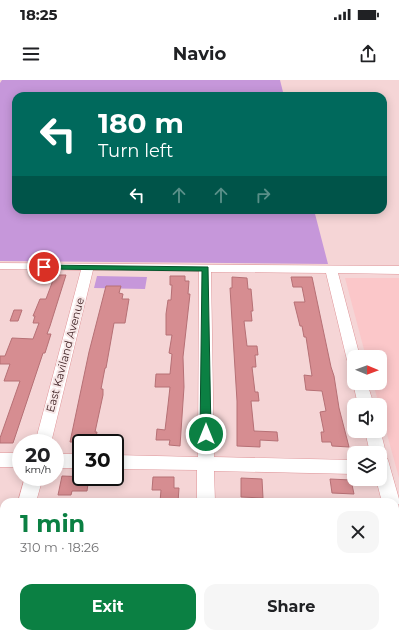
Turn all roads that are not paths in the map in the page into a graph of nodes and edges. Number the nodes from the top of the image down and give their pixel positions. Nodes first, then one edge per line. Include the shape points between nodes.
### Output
1 (0, 266) edge
2 (88, 267) junction
3 (205, 268) junction
4 (331, 270) junction
5 (399, 270) edge
6 (351, 350) edge
7 (45, 434) edge
8 (0, 460) edge
9 (12, 460) edge
10 (124, 462) edge
11 (206, 464) junction
12 (347, 467) edge
13 (31, 486) edge
14 (387, 486) edge
15 (28, 498) edge
16 (206, 498) edge
17 (390, 498) edge

1 - 2 street
2 - 3 street
2 - 7 street, East Kaviland Avenue
3 - 4 street
3 - 11 street
4 - 5 street
4 - 6 street
8 - 9 street
10 - 11 street
11 - 12 street
11 - 16 street
13 - 15 street
14 - 17 street

